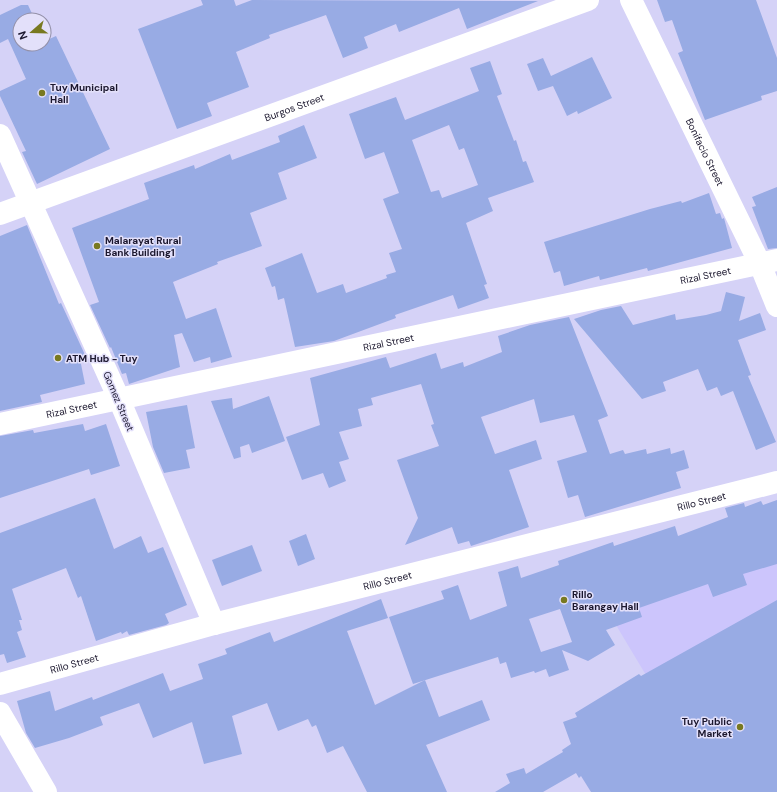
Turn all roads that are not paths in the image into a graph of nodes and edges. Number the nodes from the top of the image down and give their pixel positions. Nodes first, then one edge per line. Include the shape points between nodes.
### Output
1 (588, 0) edge
2 (631, 0) edge
3 (0, 136) edge
4 (31, 202) junction
5 (0, 214) edge
6 (769, 262) edge
7 (777, 306) edge
8 (119, 399) junction
9 (0, 424) edge
10 (777, 482) edge
11 (214, 624) junction
12 (0, 684) edge
13 (0, 713) edge
14 (46, 792) edge

1 - 4 street, Burgos Street
2 - 6 street, Bonifacio Street
3 - 4 street, Gomez Street
4 - 5 street, Burgos Street
4 - 8 street, Gomez Street
6 - 7 street, Bonifacio Street
6 - 8 street, Rizal Street
8 - 9 street, Rizal Street
8 - 11 street, Gomez Street
10 - 11 street, Rillo Street
11 - 12 street, Rillo Street
13 - 14 street

